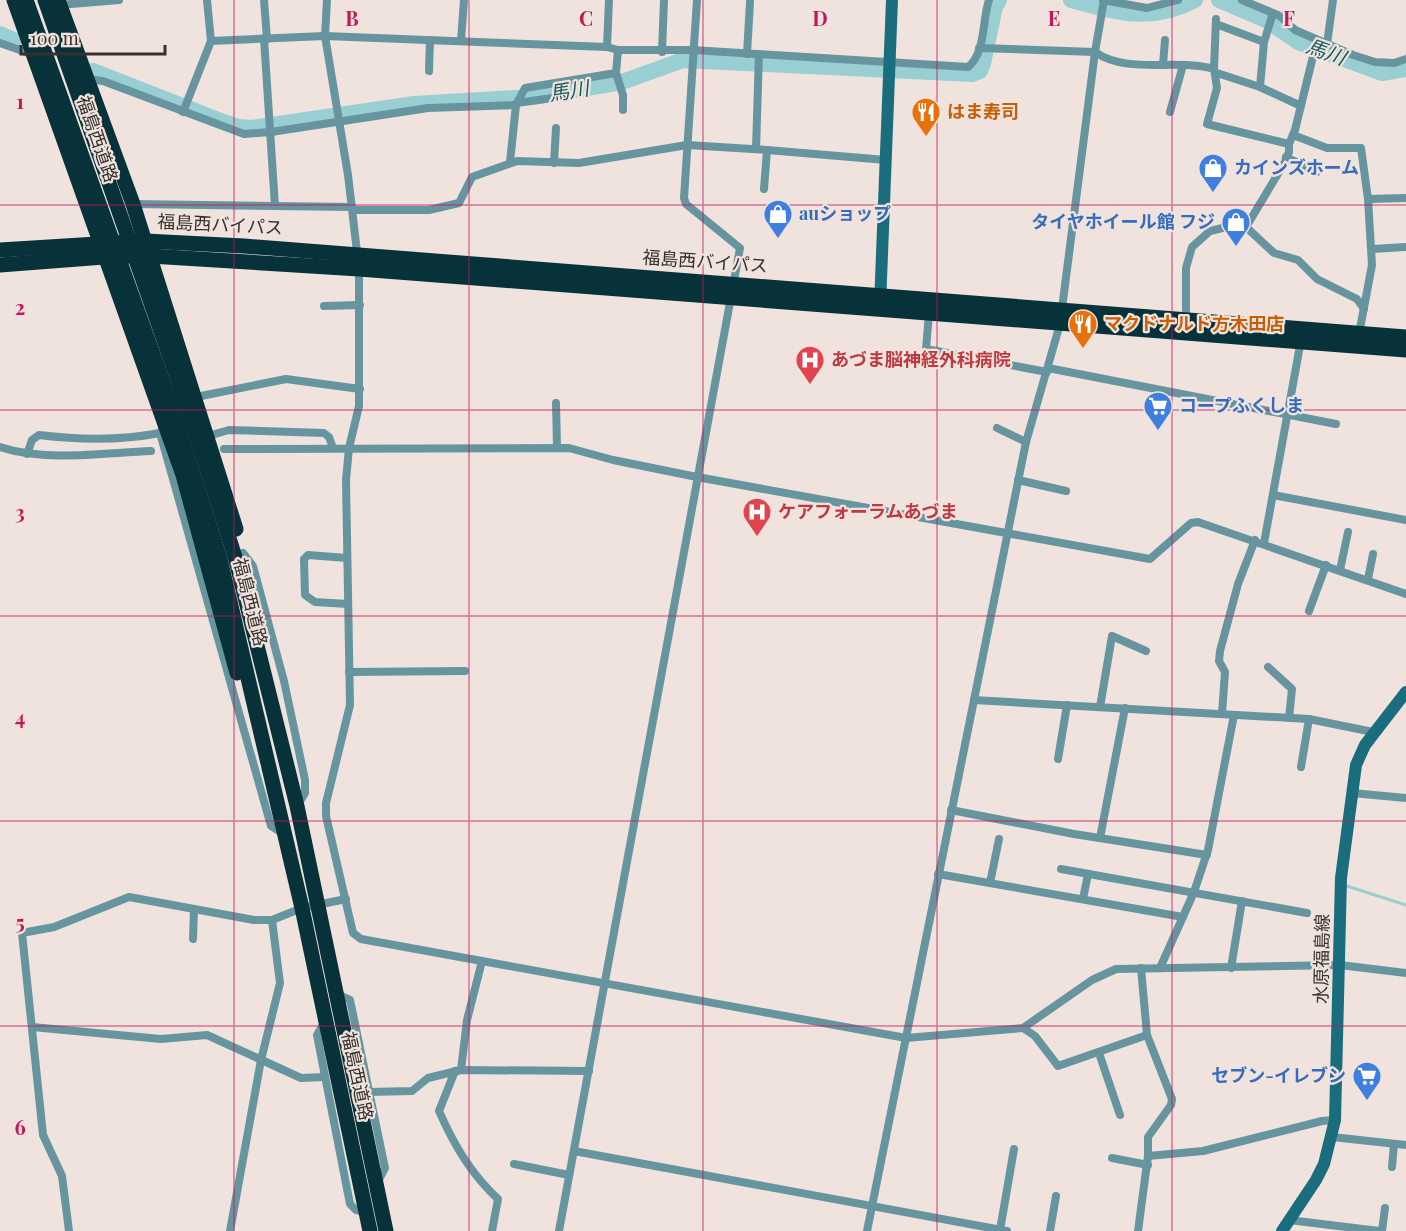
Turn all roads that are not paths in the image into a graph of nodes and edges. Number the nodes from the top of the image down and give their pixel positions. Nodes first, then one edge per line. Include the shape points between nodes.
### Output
1 (14, 0) edge
2 (26, 0) edge
3 (119, 0) edge
4 (207, 0) edge
5 (264, 0) edge
6 (327, 0) edge
7 (464, 0) edge
8 (609, 0) edge
9 (664, 0) edge
10 (696, 0) edge
11 (892, 0) edge
12 (989, 0) edge
13 (1178, 0) edge
14 (1242, 0) edge
15 (1333, 0) edge
16 (1104, 1) edge
17 (54, 2) edge
18 (750, 2) dead end
19 (1166, 2) edge
20 (1271, 19) junction
21 (326, 36) junction
22 (266, 39) junction
23 (430, 40) junction
24 (1165, 40) dead end
25 (211, 41) junction
26 (461, 41) junction
27 (1264, 42) junction
28 (1317, 42) junction
29 (0, 43) edge
30 (1327, 44) junction
31 (607, 46) junction
32 (984, 48) junction
33 (618, 50) junction
34 (662, 52) junction
35 (1095, 52) junction
36 (693, 53) junction
37 (747, 54) junction
38 (34, 55) junction
39 (759, 57) junction
40 (1405, 61) edge
41 (890, 64) junction
42 (1163, 64) junction
43 (1183, 65) junction
44 (429, 71) dead end
45 (1215, 71) junction
46 (618, 75) junction
47 (87, 79) junction
48 (1260, 87) junction
49 (552, 98) dead end
50 (518, 100) junction
51 (1301, 106) junction
52 (184, 109) junction
53 (623, 110) dead end
54 (1170, 112) dead end
55 (339, 117) junction
56 (269, 127) junction
57 (556, 128) dead end
58 (1293, 135) junction
59 (1289, 144) junction
60 (687, 145) junction
61 (756, 149) junction
62 (767, 150) junction
63 (1286, 157) junction
64 (886, 160) junction
65 (510, 162) junction
66 (554, 163) junction
67 (1317, 172) dead end
68 (764, 189) dead end
69 (1406, 198) edge
70 (1368, 199) junction
71 (133, 204) junction
72 (275, 206) junction
73 (353, 209) junction
74 (1246, 227) junction
75 (145, 241) junction
76 (99, 242) junction
77 (1406, 248) edge
78 (1372, 249) junction
79 (0, 250) edge
80 (150, 256) junction
81 (106, 257) junction
82 (359, 262) junction
83 (0, 265) edge
84 (733, 291) junction
85 (880, 303) junction
86 (360, 305) junction
87 (324, 306) dead end
88 (1364, 309) junction
89 (929, 314) junction
90 (1062, 317) junction
91 (1186, 320) junction
92 (1359, 333) junction
93 (1302, 335) junction
94 (1406, 337) edge
95 (1406, 350) edge
96 (1048, 370) junction
97 (360, 389) junction
98 (196, 397) junction
99 (556, 403) dead end
100 (1288, 415) junction
101 (1336, 424) dead end
102 (163, 428) junction
103 (997, 428) dead end
104 (208, 436) junction
105 (1026, 442) junction
106 (0, 447) edge
107 (557, 447) junction
108 (333, 448) junction
109 (349, 448) junction
110 (224, 449) dead end
111 (151, 451) dead end
112 (27, 454) junction
113 (696, 477) junction
114 (1018, 480) junction
115 (1066, 491) dead end
116 (1273, 495) junction
117 (1406, 520) edge
118 (1348, 532) dead end
119 (1008, 533) junction
120 (1259, 542) junction
121 (243, 553) junction
122 (1373, 554) dead end
123 (347, 558) junction
124 (1326, 565) junction
125 (1340, 570) junction
126 (1368, 579) junction
127 (1406, 594) edge
128 (348, 604) junction
129 (1309, 611) dead end
130 (1146, 651) dead end
131 (1268, 667) dead end
132 (465, 671) dead end
133 (349, 672) junction
134 (1406, 692) edge
135 (270, 694) junction
136 (974, 700) junction
137 (1067, 705) junction
138 (1101, 707) junction
139 (1125, 708) junction
140 (1222, 714) junction
141 (1234, 715) junction
142 (1289, 718) junction
143 (1309, 719) junction
144 (260, 728) junction
145 (1374, 732) junction
146 (1058, 759) dead end
147 (1301, 767) dead end
148 (1352, 793) junction
149 (1406, 798) edge
150 (297, 806) junction
151 (951, 810) junction
152 (286, 835) junction
153 (999, 838) dead end
154 (1101, 838) junction
155 (1207, 855) junction
156 (1060, 869) dead end
157 (938, 874) junction
158 (1088, 874) junction
159 (990, 883) junction
160 (1194, 892) junction
161 (1083, 899) junction
162 (346, 900) junction
163 (1242, 901) junction
164 (318, 905) junction
165 (302, 908) junction
166 (194, 909) junction
167 (1307, 913) dead end
168 (1183, 916) junction
169 (272, 920) junction
170 (193, 939) dead end
171 (482, 961) junction
172 (1340, 965) junction
173 (1141, 968) junction
174 (1161, 968) junction
175 (1231, 968) junction
176 (1406, 973) edge
177 (606, 983) junction
178 (337, 994) junction
179 (325, 1022) junction
180 (32, 1027) junction
181 (1023, 1028) junction
182 (1147, 1035) junction
183 (906, 1038) junction
184 (1099, 1053) junction
185 (261, 1060) junction
186 (458, 1071) junction
187 (589, 1071) junction
188 (324, 1077) junction
189 (369, 1092) junction
190 (1120, 1115) dead end
191 (1335, 1120) junction
192 (1332, 1137) junction
193 (1394, 1144) junction
194 (1406, 1145) edge
195 (1014, 1149) dead end
196 (574, 1151) junction
197 (1112, 1158) dead end
198 (1148, 1161) junction
199 (514, 1164) dead end
200 (1392, 1167) dead end
201 (569, 1175) junction
202 (376, 1183) junction
203 (1056, 1196) dead end
204 (872, 1207) junction
205 (1385, 1208) dead end
206 (366, 1212) junction
207 (1286, 1226) edge
208 (976, 1228) edge
209 (1003, 1230) edge
210 (69, 1231) edge
211 (230, 1231) edge
212 (370, 1231) edge
213 (386, 1231) edge
214 (492, 1231) edge
215 (559, 1231) edge
216 (867, 1231) edge
217 (1050, 1231) edge
218 (1138, 1231) edge
219 (1380, 1231) edge

1 - 38 highway
2 - 144 highway, 福島西道路 via 172,407 220,559
3 - 17 street
4 - 25 street
5 - 22 street
6 - 21 street
7 - 26 street
8 - 31 street
9 - 34 street
10 - 36 street
11 - 41 main road
12 - 32 street
13 - 19 street
14 - 20 street
15 - 30 street
16 - 19 street via 1147,8
16 - 35 street
17 - 47 highway
17 - 135 highway, 福島西道路 via 117,206 235,557
18 - 37 street
20 - 27 street
20 - 28 street
21 - 22 street
21 - 23 street
21 - 55 street
22 - 25 street
22 - 56 street
23 - 26 street
23 - 44 street
24 - 42 street
25 - 52 street
26 - 31 street
27 - 45 street via 1216,21
27 - 48 street
28 - 30 street
28 - 51 street
29 - 38 street
30 - 40 street via 1375,62
31 - 33 street
32 - 35 street
32 - 41 street via 968,67
33 - 34 street
33 - 46 street
34 - 36 street
35 - 42 street via 1128,62
35 - 90 street
36 - 37 street
36 - 60 street
37 - 39 street
38 - 76 highway
39 - 41 street
39 - 61 street
41 - 64 main road
42 - 43 street
43 - 45 street via 1198,64
43 - 54 street
45 - 48 street
45 - 59 street via 1217,88 1207,124
46 - 50 street via 525,88
46 - 53 street
47 - 52 street
47 - 71 highway
48 - 51 street
49 - 50 street
50 - 55 street
50 - 65 street
51 - 58 street
52 - 56 street via 244,134
55 - 56 street
55 - 73 street
56 - 72 street
57 - 66 street
58 - 59 street
58 - 70 street via 1327,148 1361,148
59 - 63 street
60 - 61 street
60 - 66 street via 579,163
60 - 84 street via 686,204 740,248
61 - 62 street
62 - 64 street
62 - 68 street
63 - 67 street
63 - 74 street
64 - 85 main road
65 - 66 street
65 - 73 street via 471,177 459,203 429,210
69 - 70 street
70 - 78 street
71 - 72 street
71 - 75 highway
72 - 73 street
73 - 82 street
74 - 88 street via 1274,253 1298,260 1317,279 1357,299
74 - 91 street via 1210,231 1192,247 1186,268
75 - 76 highway, 福島西バイパス
75 - 80 highway
75 - 82 highway, 福島西バイパス
76 - 79 highway, 福島西バイパス
76 - 81 highway
77 - 78 street
78 - 88 street via 1371,280
80 - 81 highway, 福島西バイパス
80 - 82 highway, 福島西バイパス
80 - 98 highway
81 - 83 highway, 福島西バイパス
81 - 102 highway
82 - 84 highway, 福島西バイパス
82 - 86 street
84 - 85 highway, 福島西バイパス
84 - 113 street
85 - 89 highway, 福島西バイパス
85 - 90 highway, 福島西バイパス
86 - 87 street
86 - 97 street
88 - 92 street
89 - 90 highway, 福島西バイパス
89 - 96 street via 926,349
90 - 91 highway, 福島西バイパス
90 - 93 highway, 福島西バイパス
90 - 96 street
91 - 93 highway, 福島西バイパス
92 - 93 highway, 福島西バイパス
92 - 94 highway, 福島西バイパス
93 - 95 highway, 福島西バイパス
93 - 100 street
96 - 100 street
96 - 105 street
97 - 98 street via 286,379
97 - 109 street
98 - 104 highway
99 - 107 street
100 - 101 street
100 - 116 street
102 - 112 street via 106,440 39,435 32,440
102 - 144 highway via 183,475 237,675
102 - 152 street via 271,826
103 - 105 street
104 - 108 street via 229,430 324,433
104 - 121 highway
105 - 114 street
106 - 112 street
107 - 109 street
107 - 113 street
108 - 109 street
108 - 110 street
109 - 123 street
111 - 112 street
113 - 119 street
113 - 177 street
114 - 115 street
114 - 119 street
116 - 117 street
116 - 120 street
118 - 125 street
119 - 120 street via 1150,559 1191,523 1211,525
119 - 136 street
120 - 124 street
120 - 140 street via 1238,584 1220,651 1219,661 1225,672
121 - 135 highway via 273,664
121 - 150 street via 254,566 284,681 305,780 305,793
122 - 126 street
123 - 128 street
123 - 128 street via 308,555 304,559 303,587 305,595 315,602
124 - 125 street
124 - 129 street
125 - 126 street
126 - 127 street
128 - 133 street
130 - 138 street via 1112,636
131 - 142 street via 1292,688
132 - 133 street
133 - 162 street via 350,705 326,803
134 - 145 main road, 水原福島線
135 - 150 highway, 福島西道路
136 - 137 street
136 - 151 street
137 - 138 street
137 - 146 street
138 - 139 street
139 - 140 street
139 - 154 street
140 - 141 street
141 - 142 street
141 - 155 street
142 - 143 street
143 - 145 street
143 - 147 street
144 - 152 highway, 福島西道路
145 - 148 main road, 水原福島線 via 1356,765
148 - 149 street
148 - 172 main road, 水原福島線 via 1341,878
150 - 164 highway, 福島西道路
151 - 154 street
151 - 157 street
152 - 165 highway, 福島西道路
153 - 159 street
154 - 155 street
155 - 160 street
156 - 158 street
157 - 159 street
157 - 183 street
158 - 160 street
158 - 161 street
159 - 161 street
160 - 163 street
160 - 168 street
161 - 168 street
162 - 164 street
162 - 171 street via 353,933 361,939
163 - 167 street
163 - 175 street
164 - 165 street
164 - 178 highway, 福島西道路
165 - 169 street
165 - 179 highway, 福島西道路
166 - 169 street
166 - 170 street
166 - 180 street via 129,897 54,927 22,933
168 - 174 street
169 - 185 street via 280,983
171 - 177 street
171 - 186 street
172 - 175 street
172 - 176 street
172 - 191 main road, 水原福島線
173 - 174 street
173 - 181 street via 1116,969 1092,980
173 - 182 street
174 - 175 street
177 - 183 street
177 - 187 street
178 - 189 street via 350,1000
178 - 202 highway, 福島西道路
179 - 188 street via 316,1035
179 - 206 highway, 福島西道路
180 - 185 street via 161,1039 207,1035
180 - 210 street via 43,1135 62,1176
181 - 183 street
181 - 184 street via 1035,1036 1058,1066
182 - 184 street
182 - 198 street via 1172,1099 1148,1137
183 - 204 street
184 - 190 street
185 - 188 street via 301,1078
185 - 211 street
186 - 187 street
186 - 189 street via 428,1078 412,1091
186 - 214 street via 439,1111 467,1164 498,1199
187 - 196 street
188 - 206 street via 351,1204
189 - 202 street via 385,1168
191 - 192 main road, 水原福島線
191 - 198 street
192 - 193 street
192 - 207 main road, 水原福島線 via 1316,1180
193 - 194 street
193 - 200 street
195 - 209 street
196 - 201 street
196 - 204 street
197 - 198 street
198 - 218 street
199 - 201 street
201 - 215 street
202 - 213 highway, 福島西道路
203 - 217 street
204 - 208 street
204 - 216 street
205 - 219 street
206 - 212 highway, 福島西道路
207 - 219 street
208 - 209 street

